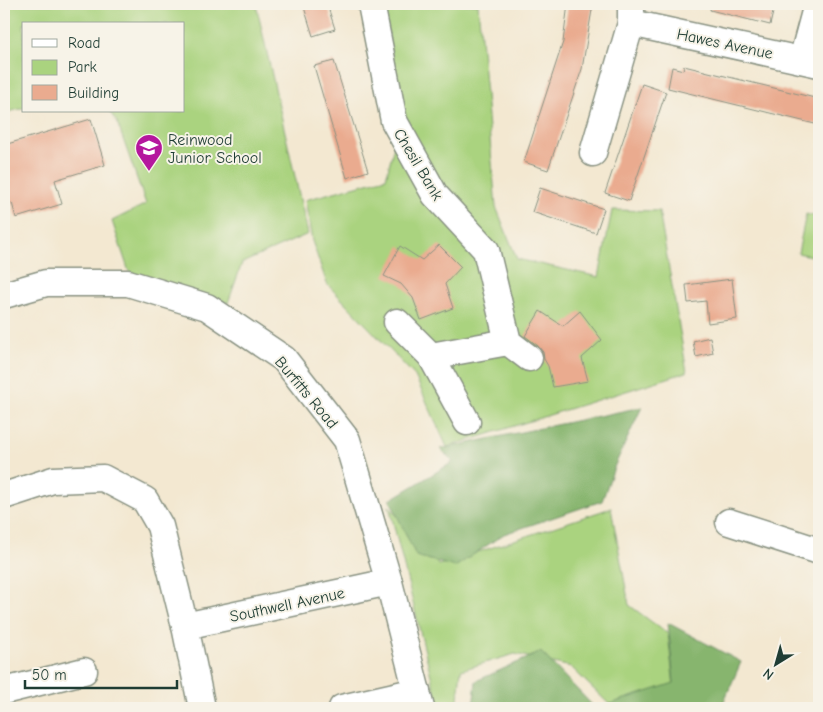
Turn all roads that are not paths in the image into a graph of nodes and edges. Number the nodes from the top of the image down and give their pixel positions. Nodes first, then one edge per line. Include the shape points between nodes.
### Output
1 (371, 4) edge
2 (817, 4) edge
3 (631, 13) edge
4 (811, 62) edge
5 (594, 154) dead end
6 (4, 295) edge
7 (397, 322) dead end
8 (508, 342) junction
9 (431, 356) junction
10 (529, 358) dead end
11 (467, 422) dead end
12 (4, 496) edge
13 (729, 522) dead end
14 (819, 551) edge
15 (389, 582) junction
16 (185, 626) junction
17 (84, 671) dead end
18 (4, 691) edge
19 (419, 699) edge
20 (202, 708) edge
21 (342, 708) edge

1 - 8 street, Chesil Bank via 394,121 435,195 486,250
2 - 4 street
3 - 4 street, Hawes Avenue
3 - 5 street, Hawes Avenue
6 - 15 street, Burfitts Road via 46,284 128,283 208,307 284,359 347,440
7 - 9 street
8 - 9 street
8 - 10 street
9 - 11 street
12 - 16 street via 53,480 103,478 145,500 160,526
13 - 14 street
15 - 16 street, Southwell Avenue
15 - 19 street, Burfitts Road
16 - 20 street
17 - 18 street
19 - 21 street

